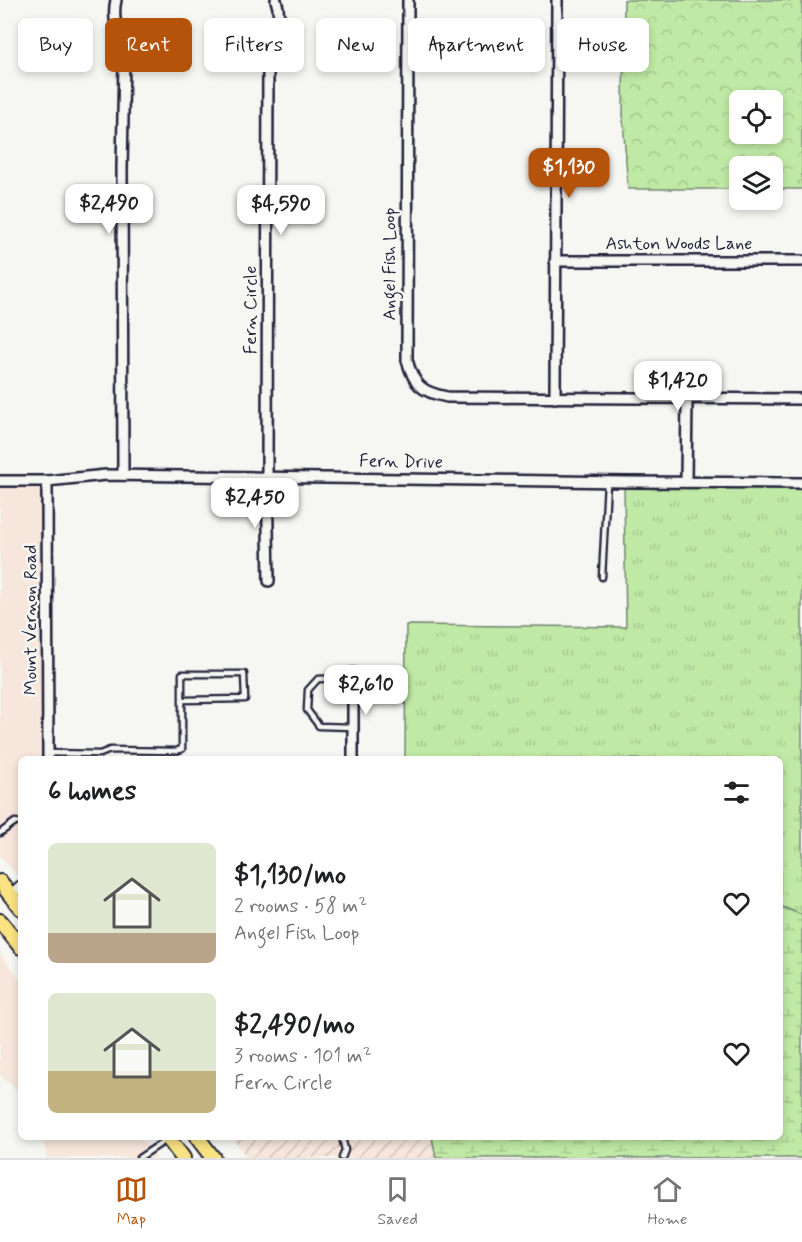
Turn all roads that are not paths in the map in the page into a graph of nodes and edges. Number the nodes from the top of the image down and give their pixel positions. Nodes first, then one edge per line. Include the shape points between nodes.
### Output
1 (116, 0) edge
2 (276, 0) edge
3 (408, 0) edge
4 (556, 0) edge
5 (555, 261) junction
6 (802, 261) edge
7 (555, 398) junction
8 (687, 398) junction
9 (802, 399) edge
10 (123, 475) junction
11 (267, 477) junction
12 (0, 481) edge
13 (47, 481) junction
14 (607, 482) junction
15 (686, 482) junction
16 (802, 483) edge
17 (602, 577) dead end
18 (269, 581) dead end
19 (353, 676) joint
20 (182, 700) junction
21 (353, 726) junction
22 (48, 756) edge
23 (353, 756) edge
24 (18, 822) edge
25 (0, 833) edge
26 (8, 888) edge
27 (18, 903) edge
28 (0, 921) edge
29 (18, 943) edge
30 (165, 1140) edge
31 (171, 1140) edge
32 (190, 1140) edge
33 (343, 1140) edge
34 (205, 1148) edge
35 (139, 1158) edge
36 (183, 1158) edge
37 (342, 1158) edge

1 - 10 street via 115,24 124,60
2 - 11 street, Fern Circle via 279,18 268,56
3 - 7 street, Angel Fish Loop via 406,340 411,374 420,387 447,397
4 - 5 street
5 - 6 street, Ashton Woods Lane
5 - 7 street
7 - 8 street, Angel Fish Loop
8 - 9 street, Angel Fish Loop
8 - 15 street
10 - 11 street, Fern Drive
10 - 13 street, Fern Drive
11 - 14 street, Fern Drive
11 - 18 street, Fern Circle
12 - 13 street, Fern Drive
13 - 22 street, Mount Vernon Road
14 - 15 street, Fern Drive
14 - 17 lane
15 - 16 street, Fern Drive
19 - 21 street
19 - 21 lane via 318,678 308,690 307,710 319,726
20 - 20 lane via 182,674 244,674 245,699
20 - 22 lane via 182,749
21 - 23 street
24 - 25 lane
26 - 27 main road
28 - 29 main road
30 - 35 lane
31 - 36 main road
32 - 34 main road
33 - 37 lane

